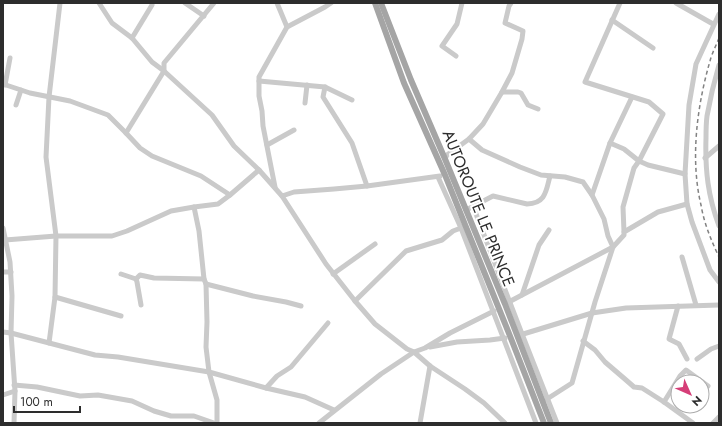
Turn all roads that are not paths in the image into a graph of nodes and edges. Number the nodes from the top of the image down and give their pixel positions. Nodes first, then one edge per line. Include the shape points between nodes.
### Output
1 (60, 3) edge
2 (99, 3) edge
3 (185, 3) edge
4 (214, 3) edge
5 (277, 3) edge
6 (331, 3) edge
7 (375, 3) edge
8 (381, 3) edge
9 (462, 3) edge
10 (511, 3) edge
11 (620, 3) edge
12 (676, 3) edge
13 (152, 5) dead end
14 (719, 14) edge
15 (204, 16) junction
16 (612, 20) junction
17 (713, 24) junction
18 (287, 27) junction
19 (132, 38) junction
20 (653, 48) dead end
21 (456, 56) dead end
22 (10, 58) dead end
23 (719, 65) edge
24 (164, 71) junction
25 (259, 81) junction
26 (4, 84) edge
27 (306, 85) junction
28 (325, 87) junction
29 (21, 90) junction
30 (502, 92) junction
31 (632, 97) junction
32 (48, 98) junction
33 (352, 100) dead end
34 (305, 103) dead end
35 (16, 105) dead end
36 (538, 109) dead end
37 (294, 130) dead end
38 (126, 133) junction
39 (469, 139) junction
40 (610, 143) junction
41 (266, 145) junction
42 (719, 146) edge
43 (705, 158) junction
44 (445, 159) junction
45 (639, 161) junction
46 (259, 170) junction
47 (685, 174) junction
48 (445, 175) junction
49 (550, 176) junction
50 (438, 177) junction
51 (367, 186) junction
52 (275, 187) junction
53 (230, 195) junction
54 (592, 195) junction
55 (282, 196) junction
56 (687, 204) junction
57 (473, 206) junction
58 (194, 207) junction
59 (719, 209) edge
60 (466, 210) junction
61 (714, 213) junction
62 (719, 226) edge
63 (3, 228) edge
64 (460, 228) junction
65 (549, 230) dead end
66 (624, 232) junction
67 (56, 236) junction
68 (6, 240) junction
69 (375, 244) dead end
70 (613, 247) junction
71 (682, 257) dead end
72 (3, 272) edge
73 (11, 272) junction
74 (121, 274) dead end
75 (333, 274) junction
76 (136, 279) junction
77 (205, 282) junction
78 (719, 282) edge
79 (522, 295) junction
80 (55, 297) junction
81 (355, 301) junction
82 (507, 303) junction
83 (719, 304) edge
84 (141, 305) dead end
85 (696, 305) junction
86 (301, 306) dead end
87 (678, 306) junction
88 (499, 309) junction
89 (492, 312) junction
90 (592, 313) junction
91 (121, 316) dead end
92 (328, 323) dead end
93 (3, 332) edge
94 (11, 333) junction
95 (519, 335) junction
96 (507, 337) junction
97 (583, 341) junction
98 (50, 343) junction
99 (719, 346) edge
100 (425, 348) junction
101 (414, 352) junction
102 (687, 359) dead end
103 (697, 359) dead end
104 (430, 366) junction
105 (209, 372) junction
106 (682, 374) edge
107 (692, 374) edge
108 (14, 388) junction
109 (266, 388) junction
110 (670, 392) edge
111 (3, 395) edge
112 (548, 399) junction
113 (664, 402) junction
114 (334, 410) junction
115 (719, 417) edge
116 (14, 423) edge
117 (215, 423) edge
118 (319, 423) edge
119 (420, 423) edge
120 (505, 423) edge
121 (536, 423) edge
122 (544, 423) edge
123 (551, 423) edge
124 (557, 423) edge
125 (692, 423) edge
126 (713, 423) edge

1 - 32 street
2 - 19 street via 112,23
3 - 15 street
4 - 15 street
5 - 18 street
6 - 18 street
7 - 48 main road, AUTOROUTE LE PRINCE via 404,83
8 - 44 main road, AUTOROUTE LE PRINCE
9 - 21 street via 456,24 442,46
10 - 30 street via 504,23 523,31 512,73
11 - 16 street
12 - 17 street
13 - 19 street
14 - 17 street
15 - 24 street via 164,63
16 - 20 street
16 - 31 street via 585,82
17 - 47 street via 696,64 689,105
18 - 25 street
19 - 24 street via 152,62
22 - 26 street
23 - 43 street via 707,118
24 - 38 street
24 - 46 street via 212,115 234,146
25 - 27 street
25 - 41 street via 258,96
26 - 29 street
27 - 28 street
27 - 34 street
28 - 33 street
28 - 51 street via 323,97 352,143
29 - 32 street
29 - 35 street
30 - 36 street via 521,93 528,105
30 - 39 street via 483,124
31 - 40 street
31 - 45 street via 648,102 663,114
32 - 38 street via 70,101 108,115
32 - 67 street via 46,157
37 - 41 street
38 - 53 street via 152,156 201,176
39 - 44 street
39 - 49 street via 482,150 520,167
40 - 45 street via 624,149
40 - 54 street
41 - 52 street
42 - 43 street
43 - 61 street via 707,184
44 - 60 main road, AUTOROUTE LE PRINCE
45 - 47 street
45 - 66 street via 634,168 623,208
46 - 52 street
46 - 53 street
47 - 56 street
48 - 50 street
48 - 88 main road, AUTOROUTE LE PRINCE
49 - 54 street via 583,182
49 - 57 street via 545,195 532,204 493,196
50 - 51 street
50 - 64 street
51 - 55 street via 294,192
52 - 55 street
53 - 58 street via 218,204
54 - 70 street via 604,219
55 - 75 street
56 - 66 street via 658,212
56 - 78 street via 710,270
57 - 60 street
57 - 82 street
58 - 67 street via 171,211 112,236
58 - 77 street
59 - 61 street
60 - 82 main road, AUTOROUTE LE PRINCE
61 - 62 street
63 - 68 street
64 - 81 street via 442,240 406,251
64 - 89 street
65 - 79 street via 538,245
66 - 70 street
67 - 68 street
67 - 80 street
68 - 73 street
69 - 75 street
70 - 79 street
70 - 90 street
71 - 85 street
72 - 73 street
73 - 94 street
74 - 76 street
75 - 81 street
76 - 77 street via 140,275
76 - 84 street
77 - 86 street
77 - 105 street
79 - 82 street
80 - 91 street
80 - 98 street
81 - 101 street via 375,324
82 - 95 main road, AUTOROUTE LE PRINCE
83 - 85 street
85 - 87 street
87 - 90 street via 626,308
87 - 102 street via 669,339 679,344
88 - 89 street
88 - 96 main road, AUTOROUTE LE PRINCE
89 - 96 street
89 - 100 street
90 - 95 street
90 - 97 street
92 - 109 street via 291,367 277,376
93 - 94 street
94 - 98 street
94 - 108 street
95 - 112 street
95 - 123 main road, AUTOROUTE LE PRINCE
96 - 100 street
96 - 121 street
96 - 122 main road, AUTOROUTE LE PRINCE
97 - 112 street via 572,383
97 - 113 street via 634,387 642,388
98 - 105 street via 95,355
99 - 103 street
100 - 101 street
101 - 104 street
101 - 114 street
104 - 119 street
104 - 120 street via 484,403
105 - 109 street
105 - 117 street via 217,400
106 - 107 street via 686,370
108 - 111 street
108 - 116 street
108 - 117 street via 37,387 80,396 98,395 132,401 171,416 194,416
109 - 114 street via 305,397
110 - 113 street
112 - 124 street
113 - 125 street
114 - 118 street
115 - 126 street

